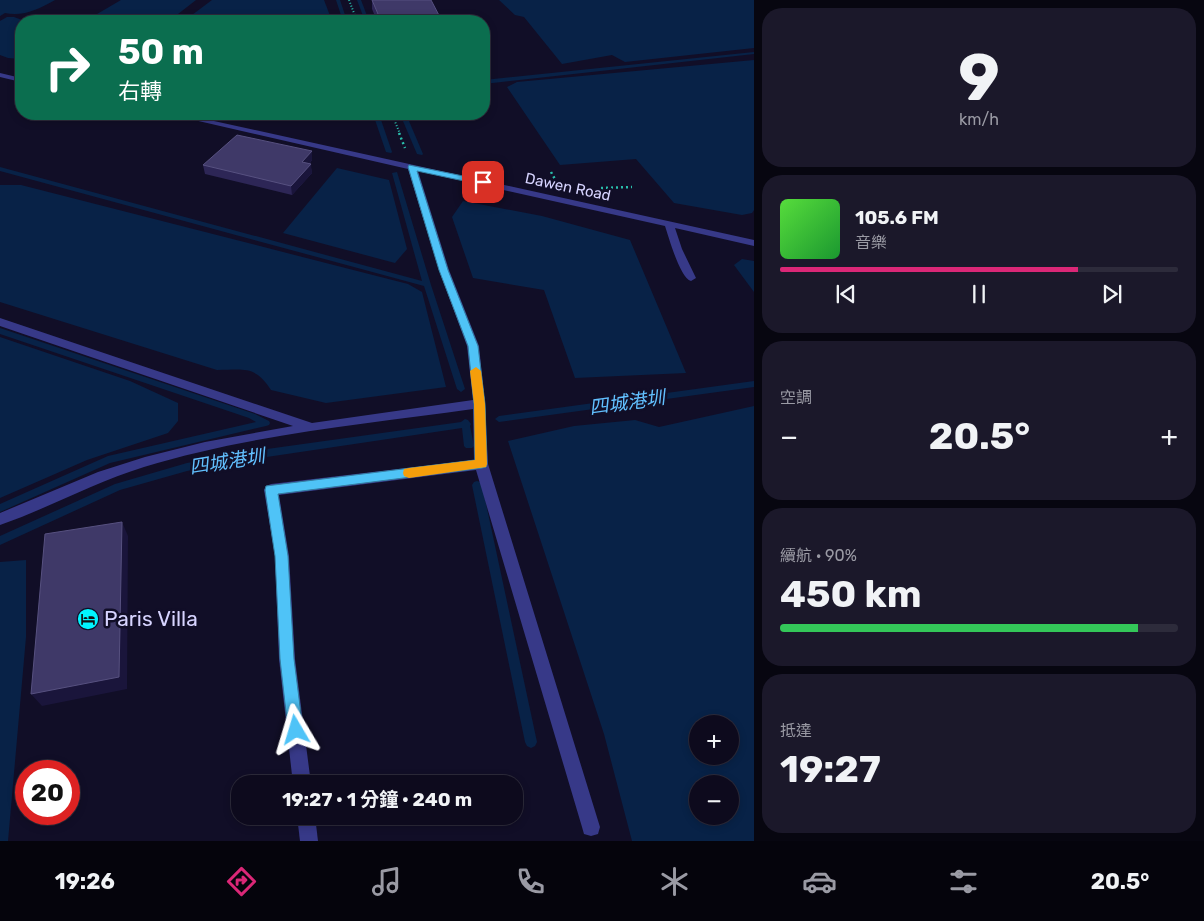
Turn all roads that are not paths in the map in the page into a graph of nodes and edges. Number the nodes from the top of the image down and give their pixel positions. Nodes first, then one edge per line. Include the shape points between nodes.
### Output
1 (0, 75) edge
2 (15, 79) edge
3 (199, 120) edge
4 (412, 167) junction
5 (669, 224) junction
6 (754, 243) edge
7 (691, 278) dead end
8 (0, 322) edge
9 (479, 404) junction
10 (308, 427) junction
11 (482, 464) junction
12 (0, 519) edge
13 (301, 775) edge
14 (307, 825) edge
15 (591, 827) dead end
16 (309, 841) edge

1 - 2 street
3 - 4 street, Dawen Road
4 - 5 street, Dawen Road
4 - 9 street via 444,270 473,346
5 - 6 street, Dawen Road
5 - 7 street
8 - 10 street
9 - 10 street
9 - 11 street
10 - 12 street via 165,456 92,481
11 - 13 street via 271,490 282,556 287,659
11 - 15 street
14 - 16 street

